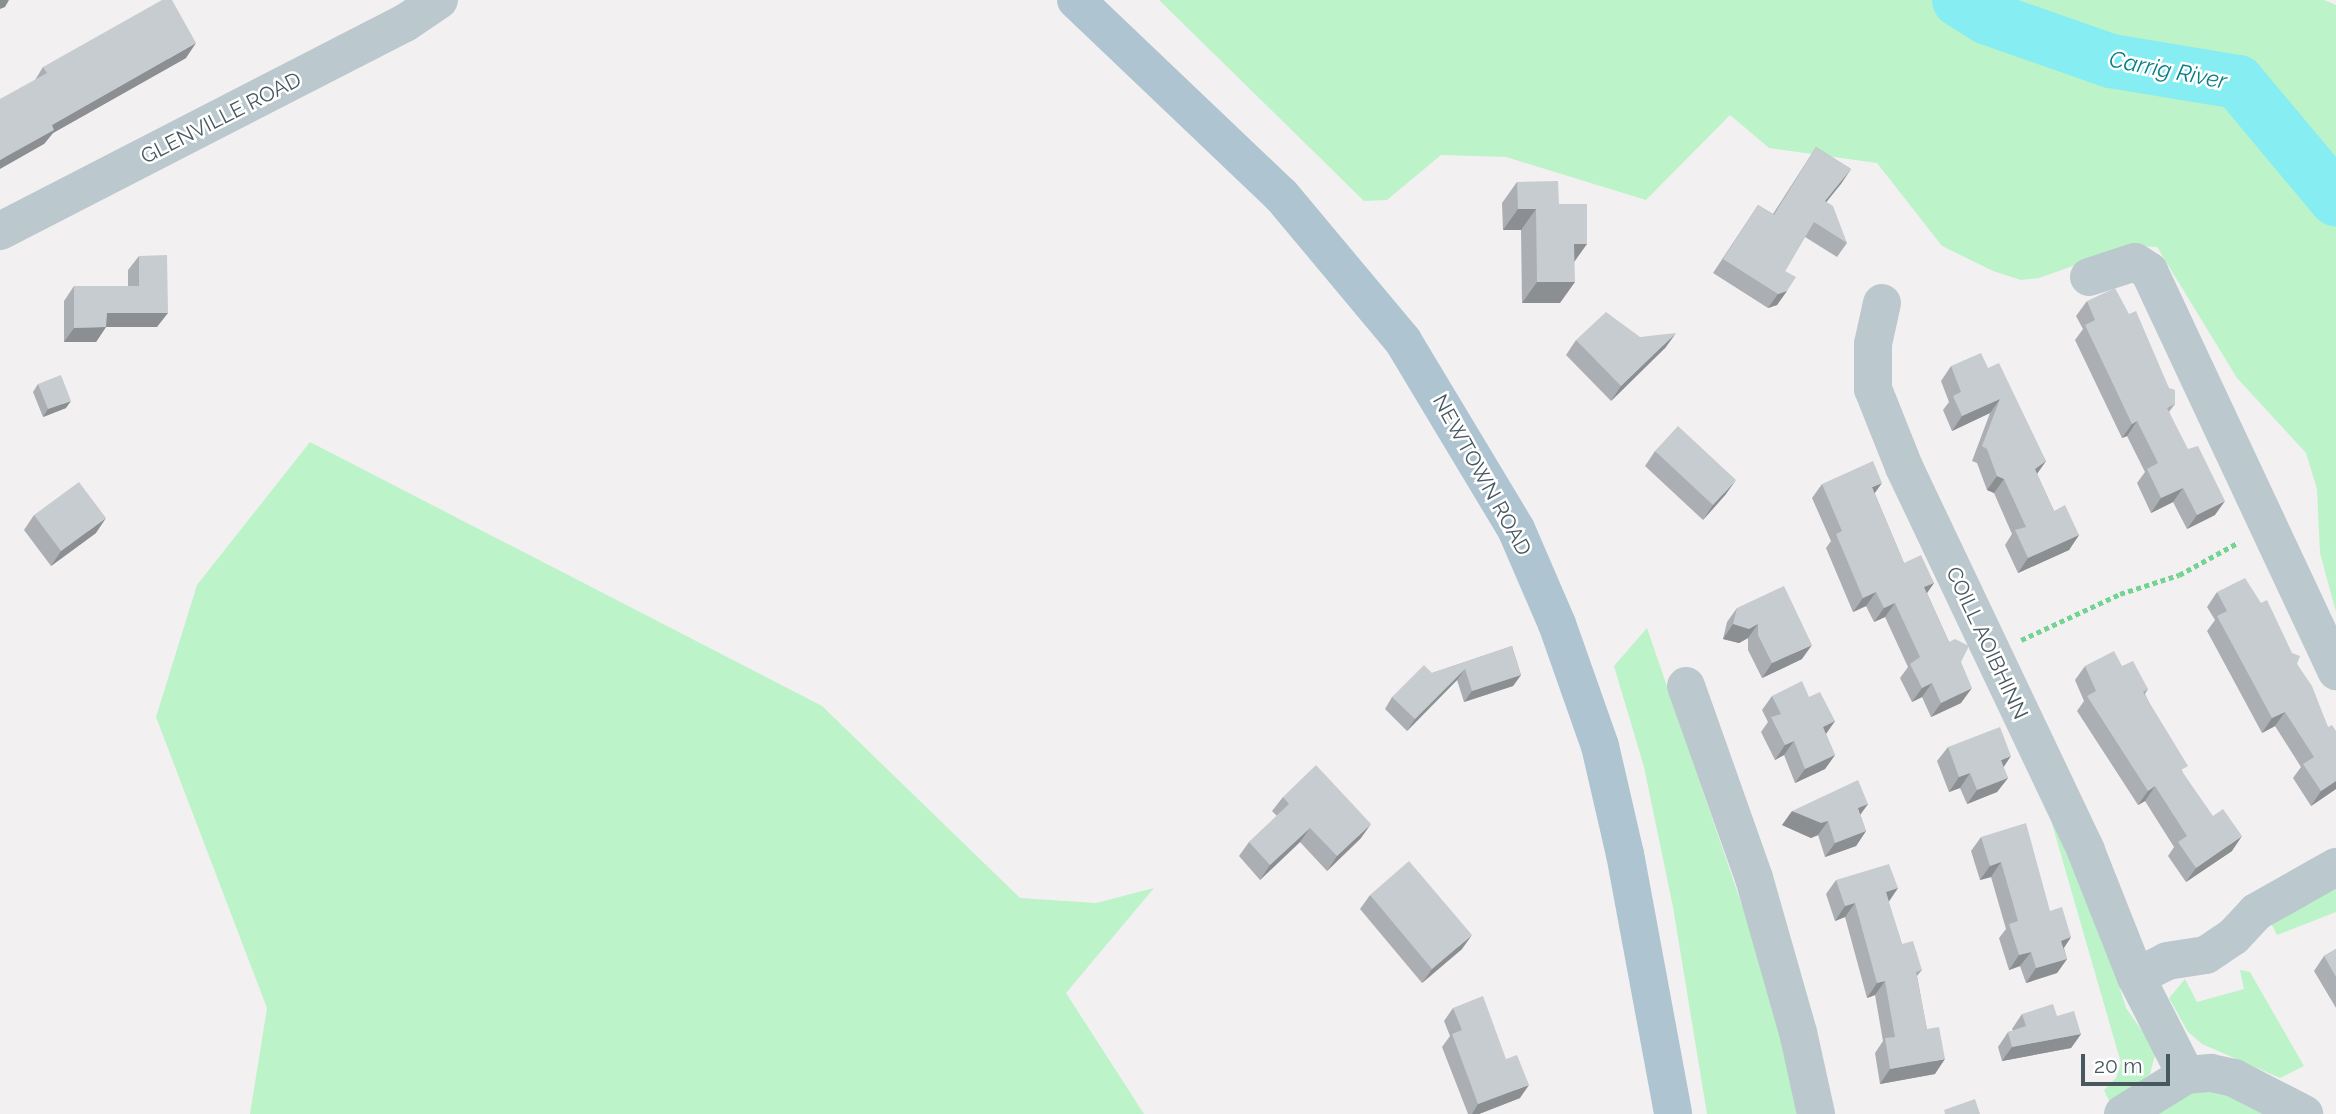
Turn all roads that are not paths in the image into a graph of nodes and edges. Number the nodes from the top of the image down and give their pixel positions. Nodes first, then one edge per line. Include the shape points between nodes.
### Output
1 (439, 0) edge
2 (1076, 0) edge
3 (0, 231) edge
4 (2089, 276) dead end
5 (1882, 303) dead end
6 (2336, 671) edge
7 (1686, 686) dead end
8 (2336, 867) edge
9 (2136, 977) junction
10 (2186, 1075) junction
11 (1673, 1114) edge
12 (1816, 1114) edge
13 (2123, 1114) edge
14 (2304, 1114) edge

1 - 3 street, GLENVILLE ROAD via 405,23
2 - 11 main road, NEWTOWN ROAD via 1281,195 1394,331 1466,439 1516,529 1557,624 1600,746 1625,854
4 - 6 street via 2135,262 2149,271
5 - 9 street, COILL AOIBHINN via 1873,344 1873,388 2086,851
7 - 12 street via 1754,878
8 - 9 street via 2256,912 2233,937 2206,955 2167,961
9 - 10 street, COILL AOIBHINN
10 - 13 street
10 - 14 street via 2211,1073 2234,1078

